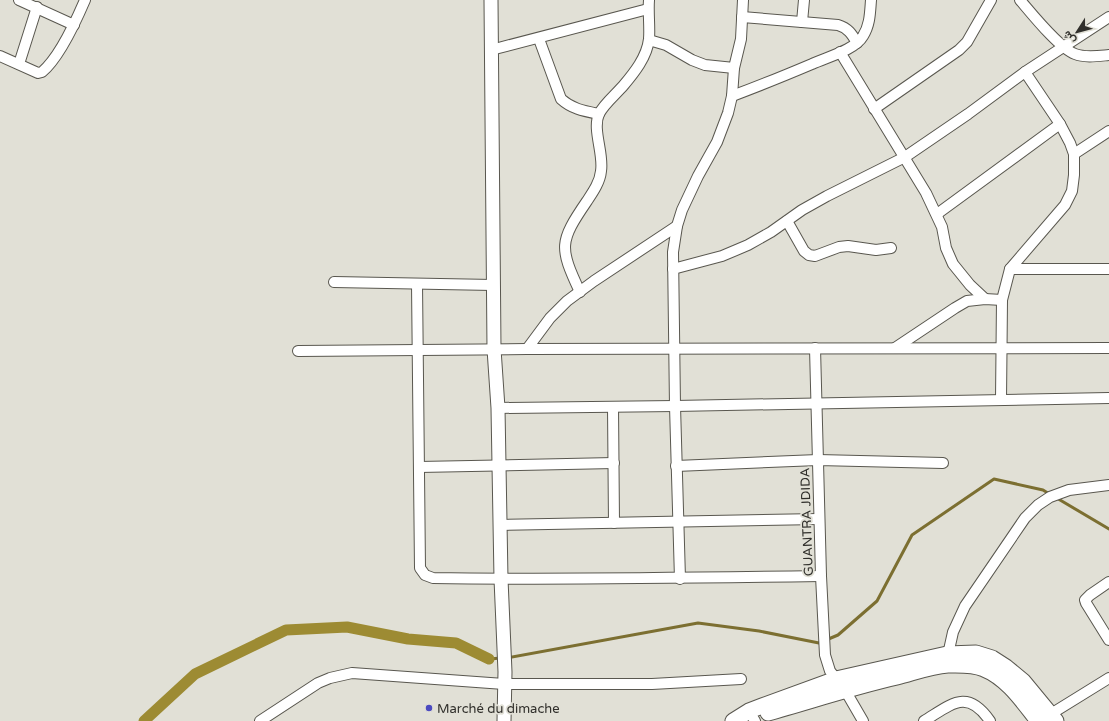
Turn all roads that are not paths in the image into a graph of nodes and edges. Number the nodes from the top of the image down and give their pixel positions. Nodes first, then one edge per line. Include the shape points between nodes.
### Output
1 (19, 0) edge
2 (85, 0) edge
3 (491, 0) edge
4 (743, 0) edge
5 (804, 0) edge
6 (871, 0) edge
7 (991, 0) edge
8 (1020, 0) edge
9 (33, 4) edge
10 (648, 4) edge
11 (742, 17) junction
12 (1109, 17) edge
13 (802, 22) junction
14 (74, 25) junction
15 (539, 39) junction
16 (648, 40) junction
17 (857, 43) junction
18 (1062, 47) junction
19 (491, 50) junction
20 (840, 52) junction
21 (1109, 55) edge
22 (0, 56) edge
23 (19, 64) junction
24 (734, 68) junction
25 (1025, 72) junction
26 (732, 96) junction
27 (874, 109) junction
28 (599, 114) junction
29 (1060, 124) junction
30 (1109, 131) edge
31 (1074, 154) junction
32 (905, 157) junction
33 (937, 214) junction
34 (787, 221) junction
35 (678, 226) junction
36 (891, 248) dead end
37 (673, 268) junction
38 (1010, 269) junction
39 (1109, 270) edge
40 (334, 282) dead end
41 (417, 284) junction
42 (494, 285) junction
43 (580, 292) junction
44 (985, 300) junction
45 (1002, 300) junction
46 (675, 348) junction
47 (815, 348) junction
48 (895, 348) junction
49 (1002, 348) junction
50 (1109, 348) edge
51 (494, 349) junction
52 (527, 349) junction
53 (417, 350) junction
54 (298, 351) dead end
55 (1109, 398) edge
56 (1001, 399) junction
57 (816, 404) junction
58 (675, 406) junction
59 (613, 407) junction
60 (498, 408) junction
61 (818, 460) junction
62 (614, 463) junction
63 (943, 463) dead end
64 (499, 466) junction
65 (676, 466) junction
66 (419, 467) junction
67 (1109, 485) edge
68 (819, 519) junction
69 (679, 522) junction
70 (614, 523) junction
71 (500, 525) junction
72 (821, 576) junction
73 (501, 579) junction
74 (680, 579) junction
75 (1109, 582) edge
76 (1109, 640) edge
77 (946, 660) junction
78 (505, 678) junction
79 (741, 678) dead end
80 (1109, 678) edge
81 (840, 685) junction
82 (759, 716) edge
83 (1046, 719) edge
84 (260, 721) edge
85 (504, 721) edge
86 (733, 721) edge
87 (863, 721) edge
88 (924, 721) edge
89 (990, 721) edge

1 - 9 street
2 - 14 street
3 - 19 street
4 - 11 street
5 - 13 street
6 - 17 street via 869,23
7 - 27 street via 967,42 959,50
8 - 18 street
9 - 14 street
9 - 23 street
10 - 15 street
10 - 16 street
11 - 13 street
11 - 24 street
12 - 18 street
13 - 17 street via 845,27
14 - 23 street via 61,48 42,72
15 - 19 street
15 - 28 street via 561,99 578,110
16 - 24 street via 666,45 705,65
16 - 28 street via 635,73
17 - 20 street
18 - 21 street via 1076,54
18 - 25 street
19 - 42 street
20 - 26 street via 782,78
20 - 27 street
22 - 23 street
24 - 26 street
25 - 29 street
25 - 32 street
26 - 35 street via 717,142 682,210
27 - 32 street
28 - 43 street via 597,125 601,174 571,223 565,238 564,253
29 - 31 street
29 - 33 street
30 - 31 street
31 - 38 street via 1072,191 1065,205
32 - 33 street
32 - 34 street via 827,196
33 - 44 street via 953,264
34 - 36 street via 801,247 809,255 815,256 848,246 876,250
34 - 37 street via 748,245 722,256
35 - 37 street
35 - 43 street
37 - 46 street
38 - 39 street
38 - 45 street
40 - 41 street
41 - 42 street
41 - 53 street
42 - 51 street
43 - 52 street via 550,318
44 - 45 street
44 - 48 street via 967,302 955,308
45 - 49 street
46 - 47 street
46 - 52 street
46 - 58 street
47 - 48 street
47 - 57 street, GUANTRA JDIDA
48 - 49 street
49 - 50 street
49 - 56 street
51 - 52 street
51 - 53 street
51 - 60 street
53 - 54 street
53 - 66 street
55 - 56 street
56 - 57 street
57 - 58 street
57 - 61 street, GUANTRA JDIDA
58 - 59 street
58 - 65 street
59 - 60 street
59 - 62 street
60 - 64 street
61 - 63 street
61 - 65 street
61 - 68 street, GUANTRA JDIDA
62 - 64 street
62 - 70 street
64 - 66 street
64 - 71 street
65 - 69 street
66 - 73 street via 420,568 425,576
67 - 77 street via 1069,490 1050,497 1029,514 965,606 953,632
68 - 69 street
68 - 72 street, GUANTRA JDIDA
69 - 70 street
69 - 74 street
70 - 71 street
71 - 73 street
72 - 74 street
72 - 81 street, GUANTRA JDIDA via 825,655 830,671
73 - 74 street
73 - 78 street
75 - 76 street via 1085,600
77 - 81 main road
77 - 83 main road via 984,669 998,676
78 - 79 street via 652,684
78 - 84 street via 352,673 318,683
78 - 85 street
80 - 83 street
81 - 82 main road
81 - 87 street, GUANTRA JDIDA
82 - 86 main road
88 - 89 street via 959,701 969,701

